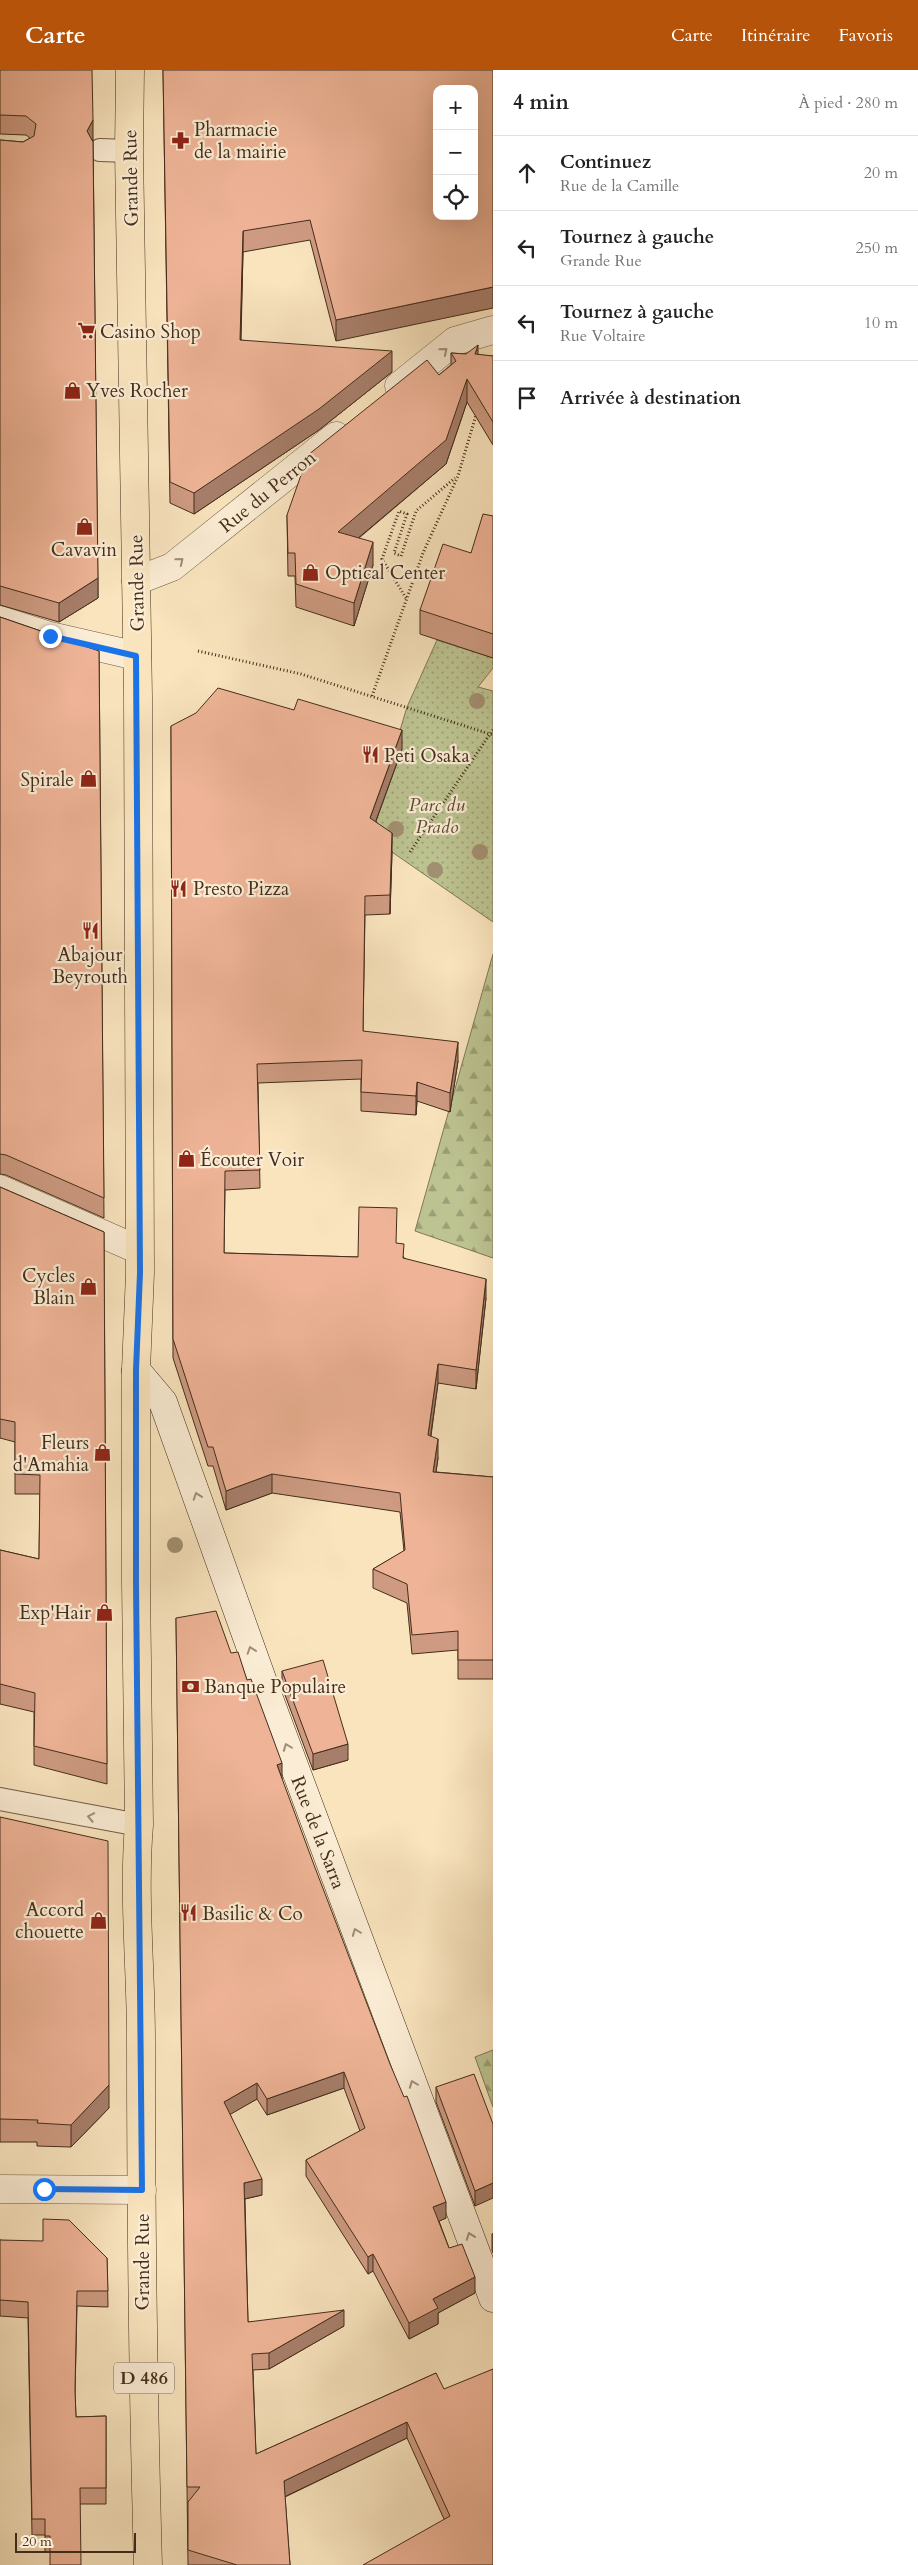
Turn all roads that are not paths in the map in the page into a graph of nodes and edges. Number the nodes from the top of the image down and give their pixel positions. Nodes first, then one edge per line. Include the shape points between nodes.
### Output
1 (130, 70) edge
2 (100, 150) dead end
3 (129, 151) junction
4 (493, 330) edge
5 (379, 402) edge
6 (356, 420) edge
7 (136, 582) junction
8 (0, 620) edge
9 (136, 656) junction
10 (0, 1188) edge
11 (139, 1250) junction
12 (136, 1370) junction
13 (0, 1799) edge
14 (139, 1825) junction
15 (0, 2188) edge
16 (142, 2190) junction
17 (490, 2282) edge
18 (148, 2565) edge

1 - 3 main road, Grande Rue / D 486
2 - 3 lane
3 - 7 main road, Grande Rue / D 486
5 -> 4 street via 455,341
7 -> 6 street, Rue du Perron via 172,567
7 - 9 main road, Grande Rue / D 486
8 - 9 street via 50,636
9 - 11 main road, Grande Rue / D 486
10 - 11 street
11 - 12 main road, Grande Rue / D 486
12 - 14 main road, Grande Rue / D 486
17 -> 12 street, Rue de la Sarra via 268,1696 163,1402
14 -> 13 lane
14 - 16 main road, Grande Rue / D 486
15 - 16 street
16 - 18 main road, Grande Rue / D 486

